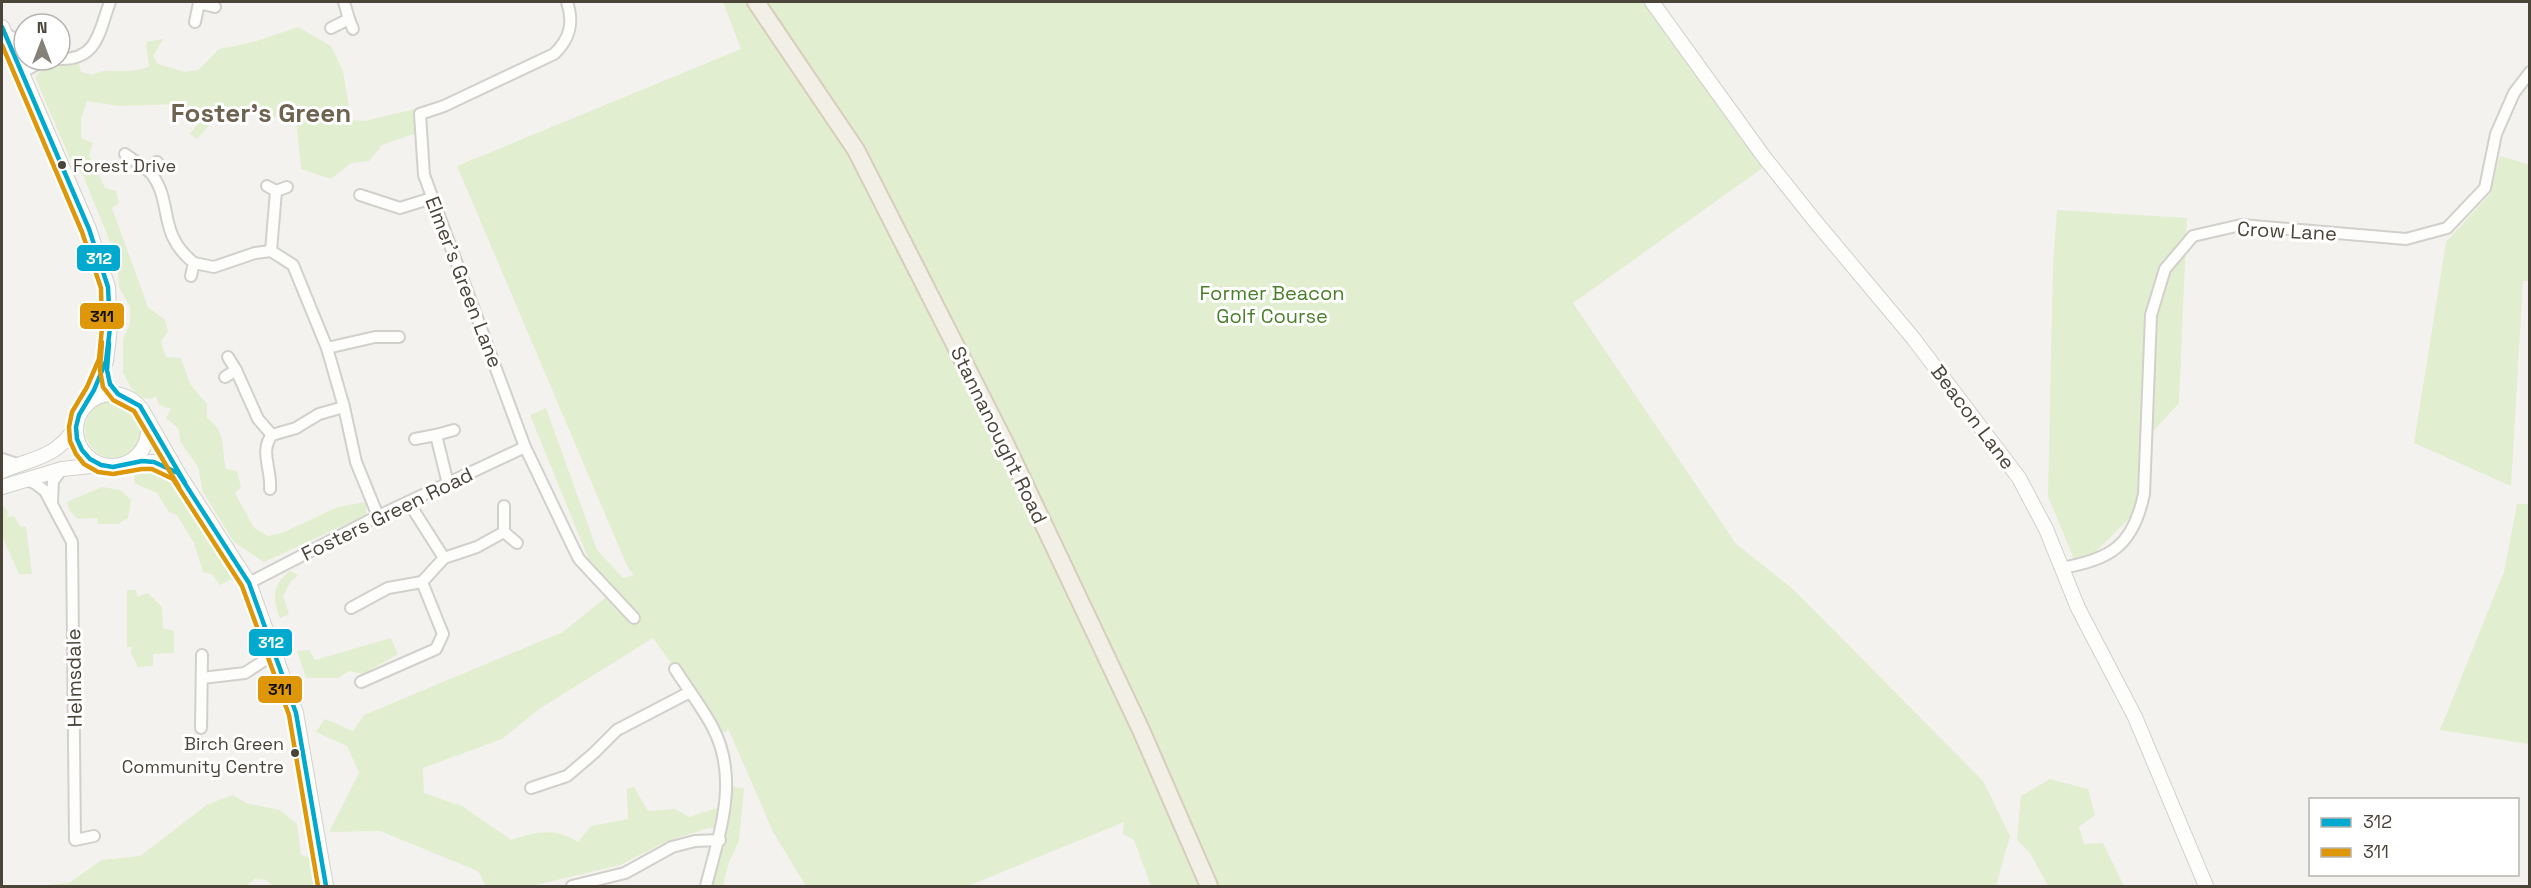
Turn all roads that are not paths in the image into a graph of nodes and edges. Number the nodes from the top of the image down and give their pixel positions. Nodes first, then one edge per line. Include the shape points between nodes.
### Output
1 (110, 2) edge
2 (199, 2) edge
3 (344, 2) edge
4 (567, 2) edge
5 (756, 2) edge
6 (1652, 2) edge
7 (215, 7) dead end
8 (195, 22) dead end
9 (331, 28) dead end
10 (2, 30) edge
11 (12, 51) edge
12 (72, 58) edge
13 (22, 72) edge
14 (2529, 72) edge
15 (125, 154) dead end
16 (157, 162) dead end
17 (149, 171) junction
18 (277, 188) dead end
19 (360, 195) dead end
20 (432, 198) junction
21 (271, 251) junction
22 (194, 263) junction
23 (191, 276) dead end
24 (399, 337) dead end
25 (327, 348) junction
26 (228, 357) dead end
27 (106, 361) junction
28 (236, 370) junction
29 (225, 377) dead end
30 (119, 394) junction
31 (86, 405) junction
32 (344, 407) junction
33 (146, 417) junction
34 (76, 427) junction
35 (454, 430) dead end
36 (272, 435) junction
37 (436, 435) junction
38 (415, 439) dead end
39 (525, 447) junction
40 (2, 459) edge
41 (17, 464) junction
42 (125, 464) junction
43 (100, 465) junction
44 (62, 469) junction
45 (2, 471) edge
46 (178, 473) junction
47 (25, 478) junction
48 (448, 484) junction
49 (2, 487) edge
50 (270, 489) dead end
51 (52, 502) junction
52 (409, 503) junction
53 (504, 506) dead end
54 (378, 516) junction
55 (504, 532) junction
56 (518, 543) dead end
57 (444, 558) junction
58 (2062, 568) junction
59 (249, 582) junction
60 (422, 582) junction
61 (351, 608) dead end
62 (634, 618) dead end
63 (274, 654) junction
64 (202, 655) dead end
65 (675, 669) dead end
66 (202, 678) junction
67 (361, 682) dead end
68 (690, 692) junction
69 (201, 728) dead end
70 (531, 788) dead end
71 (93, 836) dead end
72 (720, 840) junction
73 (326, 886) edge
74 (572, 886) edge
75 (705, 886) edge
76 (1209, 886) edge
77 (2206, 886) edge

1 - 12 street via 93,47
2 - 7 street
2 - 8 street
3 - 9 street via 351,24
4 - 20 street, Elmer's Green Lane via 568,37 554,54 420,114 424,176
5 - 76 main road, Stannanought Road via 856,150 1006,445 1141,730
6 - 58 street, Beacon Lane via 1764,157 1913,338 2012,469 2036,506
10 - 11 street
13 - 27 street via 101,261 110,310
14 - 58 street, Crow Lane via 2514,93 2496,134 2485,188 2447,228 2406,239 2241,225 2193,236 2165,269 2151,315 2144,494 2139,516 2112,552 2097,561
15 - 17 street
16 - 17 street
17 - 22 street via 160,187 172,237
18 - 21 street
19 - 20 street via 400,208
20 - 39 street, Elmer's Green Lane
21 - 22 street via 214,267
21 - 25 street via 292,265
22 - 23 street
24 - 25 street via 375,337
25 - 32 street
26 - 28 street
27 - 30 street via 112,387
27 - 31 street
28 - 29 street
28 - 36 street via 258,419
30 - 31 street via 95,398
30 - 33 street via 140,406
31 - 34 street
32 - 36 street
32 - 54 street via 356,462
33 - 42 street via 149,428 143,449
33 - 46 street
34 - 41 street via 69,439 51,454
34 - 43 street via 82,450
35 - 37 street
36 - 50 street via 266,446
37 - 38 street
37 - 48 street
39 - 48 street, Fosters Green Road
39 - 62 street, Elmer's Green Lane via 579,559
40 - 41 street
41 - 45 street
42 - 43 street
42 - 46 street via 154,462
43 - 44 street
44 - 47 street
44 - 51 street via 53,481
46 - 59 street
47 - 49 street
47 - 51 street, Helmsdale
48 - 52 street, Fosters Green Road
51 - 71 street, Helmsdale via 72,542 73,556 75,840
52 - 54 street, Fosters Green Road
52 - 57 street
53 - 55 street
54 - 59 street, Fosters Green Road
55 - 56 street
55 - 57 street via 477,547
57 - 60 street
58 - 77 street, Beacon Lane via 2134,717
59 - 63 street
60 - 61 street via 388,588
60 - 67 street via 443,634 436,649
63 - 66 street via 245,673
63 - 73 street via 296,713
64 - 66 street
65 - 68 street
66 - 69 street
68 - 70 street via 617,730 567,776
68 - 72 street via 713,729 725,763 727,797
72 - 74 street via 672,847 625,873
72 - 75 street

